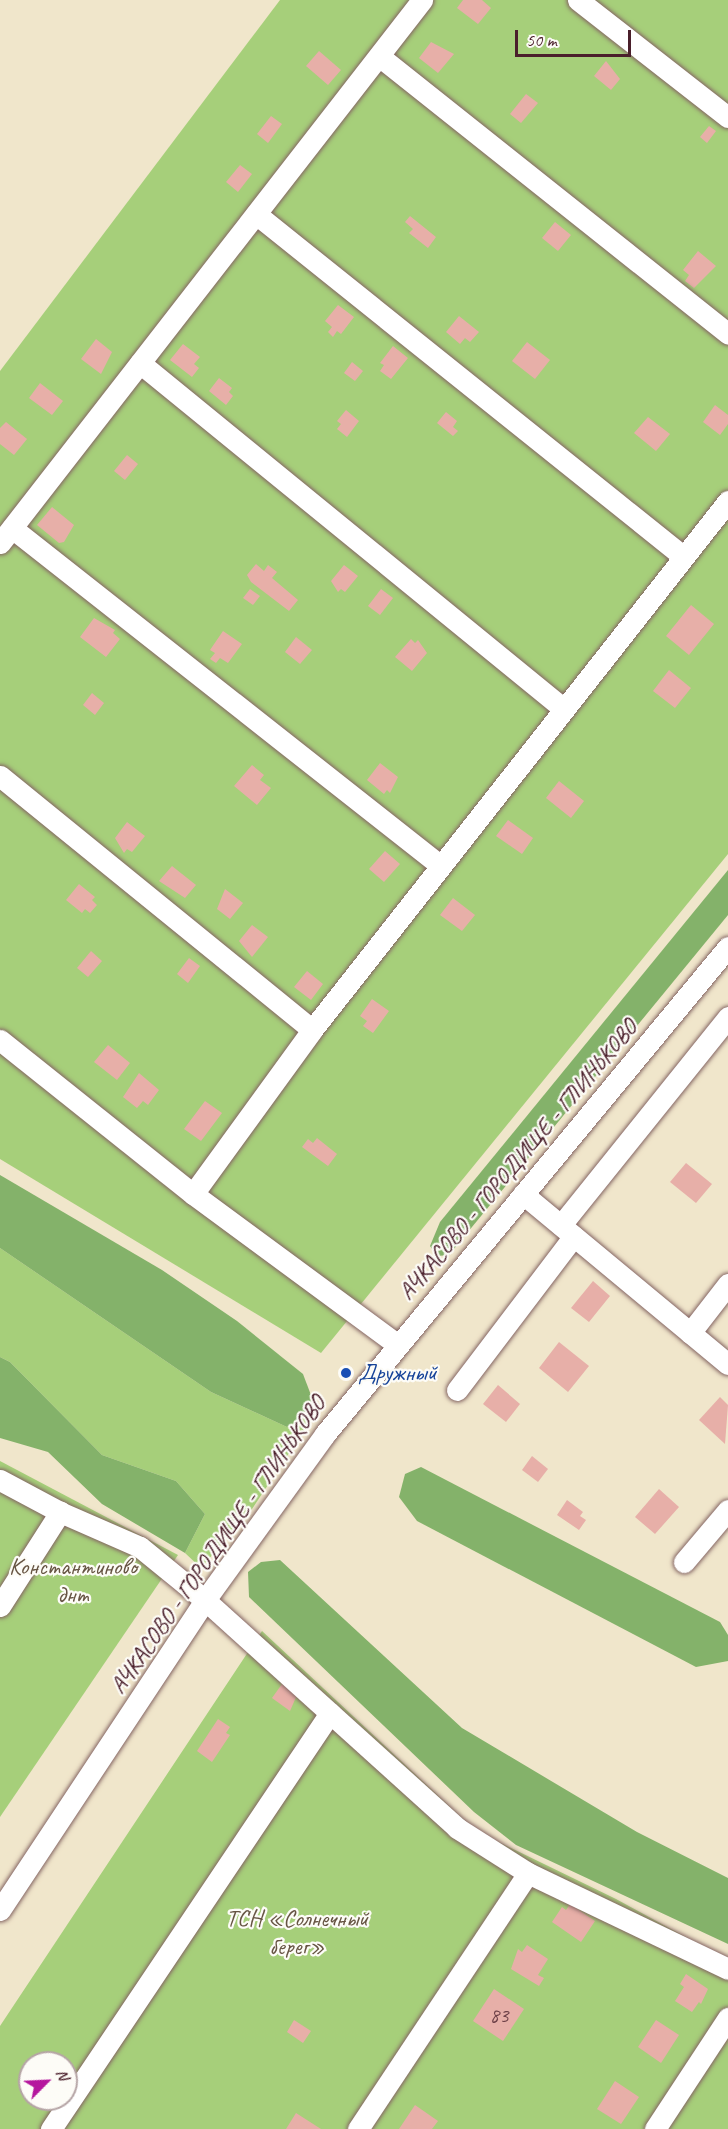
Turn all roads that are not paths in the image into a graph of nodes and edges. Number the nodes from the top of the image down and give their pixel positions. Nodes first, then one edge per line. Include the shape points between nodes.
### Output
1 (422, 0) edge
2 (578, 0) edge
3 (379, 56) junction
4 (728, 117) edge
5 (256, 214) junction
6 (728, 334) edge
7 (140, 363) junction
8 (728, 501) edge
9 (6, 536) edge
10 (684, 557) junction
11 (564, 709) junction
12 (0, 776) edge
13 (441, 866) junction
14 (728, 947) edge
15 (728, 1017) edge
16 (312, 1029) junction
17 (0, 1040) edge
18 (193, 1194) junction
19 (523, 1194) junction
20 (568, 1231) junction
21 (728, 1284) edge
22 (690, 1333) junction
23 (398, 1345) junction
24 (728, 1364) edge
25 (457, 1390) dead end
26 (0, 1480) edge
27 (728, 1510) edge
28 (60, 1512) junction
29 (684, 1562) dead end
30 (205, 1600) junction
31 (0, 1606) edge
32 (330, 1713) junction
33 (528, 1873) junction
34 (0, 1910) edge
35 (728, 1969) edge
36 (728, 2018) edge
37 (51, 2129) edge
38 (358, 2129) edge
39 (655, 2129) edge

1 - 3 street
2 - 4 street
3 - 5 street
3 - 6 street
5 - 7 street
5 - 10 street
7 - 9 street
7 - 11 street
8 - 10 street
9 - 13 street
10 - 11 street
11 - 13 street
12 - 16 street
13 - 16 street
14 - 19 street, АЧКАСОВО - ГОРОДИЩЕ - ГЛИНЬКОВО
15 - 20 street
16 - 18 street
17 - 18 street
18 - 23 street
19 - 20 street
19 - 23 street, АЧКАСОВО - ГОРОДИЩЕ - ГЛИНЬКОВО
20 - 22 street
20 - 25 street
21 - 22 street
22 - 24 street
23 - 30 street, АЧКАСОВО - ГОРОДИЩЕ - ГЛИНЬКОВО via 325,1434
26 - 28 street
27 - 29 street
28 - 30 street via 140,1547
28 - 31 street
30 - 32 street
30 - 34 street, АЧКАСОВО - ГОРОДИЩЕ - ГЛИНЬКОВО
32 - 33 street via 457,1828
32 - 37 street
33 - 35 street
33 - 38 street
36 - 39 street

